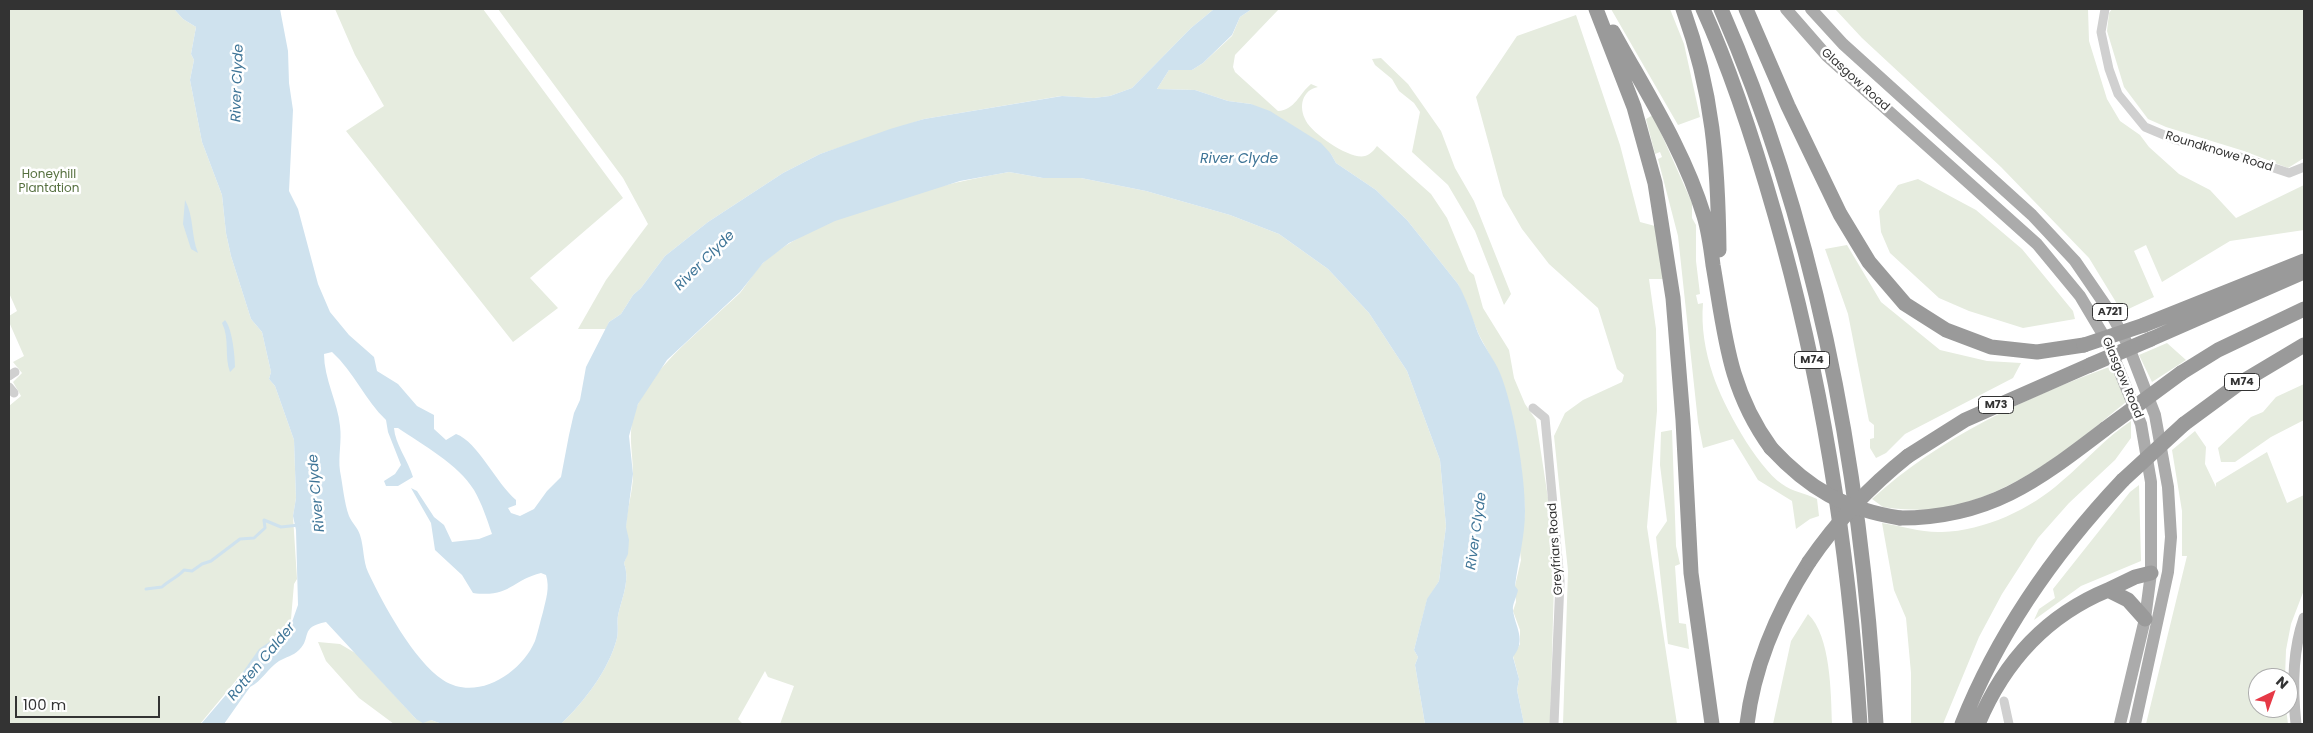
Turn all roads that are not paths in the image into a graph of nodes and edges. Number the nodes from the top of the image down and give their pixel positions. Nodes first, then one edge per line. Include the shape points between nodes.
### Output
1 (1596, 9) edge
2 (1601, 9) edge
3 (1683, 9) edge
4 (1703, 9) edge
5 (1721, 9) edge
6 (1746, 9) edge
7 (1786, 9) edge
8 (1811, 9) edge
9 (2106, 9) edge
10 (2304, 167) edge
11 (2304, 261) edge
12 (2304, 272) edge
13 (2304, 309) edge
14 (1723, 322) junction
15 (2304, 346) edge
16 (1533, 408) dead end
17 (2168, 487) junction
18 (2151, 573) junction
19 (2108, 590) junction
20 (2304, 618) edge
21 (2145, 619) junction
22 (2011, 626) junction
23 (2004, 701) dead end
24 (1554, 724) edge
25 (1712, 724) edge
26 (1747, 724) edge
27 (1860, 724) edge
28 (1876, 724) edge
29 (1962, 724) edge
30 (1967, 724) edge
31 (1978, 724) edge
32 (2009, 724) edge
33 (2120, 724) edge
34 (2135, 724) edge
35 (2296, 724) edge

1 - 25 highway via 1634,107 1656,192 1673,298 1691,573
2 - 14 highway via 1668,128 1695,190 1709,234
3 - 14 highway via 1701,63 1715,137
4 - 27 highway, M74 via 1729,69 1759,158 1811,356 1833,470 1845,558
5 - 28 highway, M74 via 1770,139 1809,270 1825,337 1861,545
6 - 11 highway, bridge via 1840,214 1869,262 1905,304 1946,330 1991,347 2037,352 2084,345 2144,325
7 - 18 main road, Glasgow Road / A721 via 1827,56 2037,244 2090,310 2108,343 2141,424 2151,482
8 - 17 main road, Glasgow Road / A721 via 1843,44 2032,215 2075,262 2110,312 2128,345 2155,415
9 - 10 street, Roundknowe Road via 2101,32 2109,69 2118,94 2145,127 2176,140 2289,173
12 - 26 highway, M73, bridge via 1965,420 1908,456 1873,485 1842,518 1809,562 1783,606 1768,640 1759,665
13 - 14 highway, bridge via 2218,350 2181,373 2030,484 1972,510 1941,516 1900,518 1839,502 1797,474 1771,448 1737,387
15 - 22 highway, M74, bridge via 2237,385 2184,424 2123,480 2072,536
16 - 24 street, Greyfriars Road via 1545,418 1560,581
17 - 18 main road via 2163,566
17 - 34 main road, Glasgow Road / A721 via 2168,572
18 - 19 highway
18 - 21 main road, Glasgow Road / A721
19 - 21 highway via 2128,600
19 - 31 highway via 2074,606 2024,647 1996,686
20 - 35 main road via 2294,668
21 - 33 main road, Glasgow Road / A721
22 - 29 highway, M74 via 1982,676
22 - 30 highway, M74
23 - 32 street

